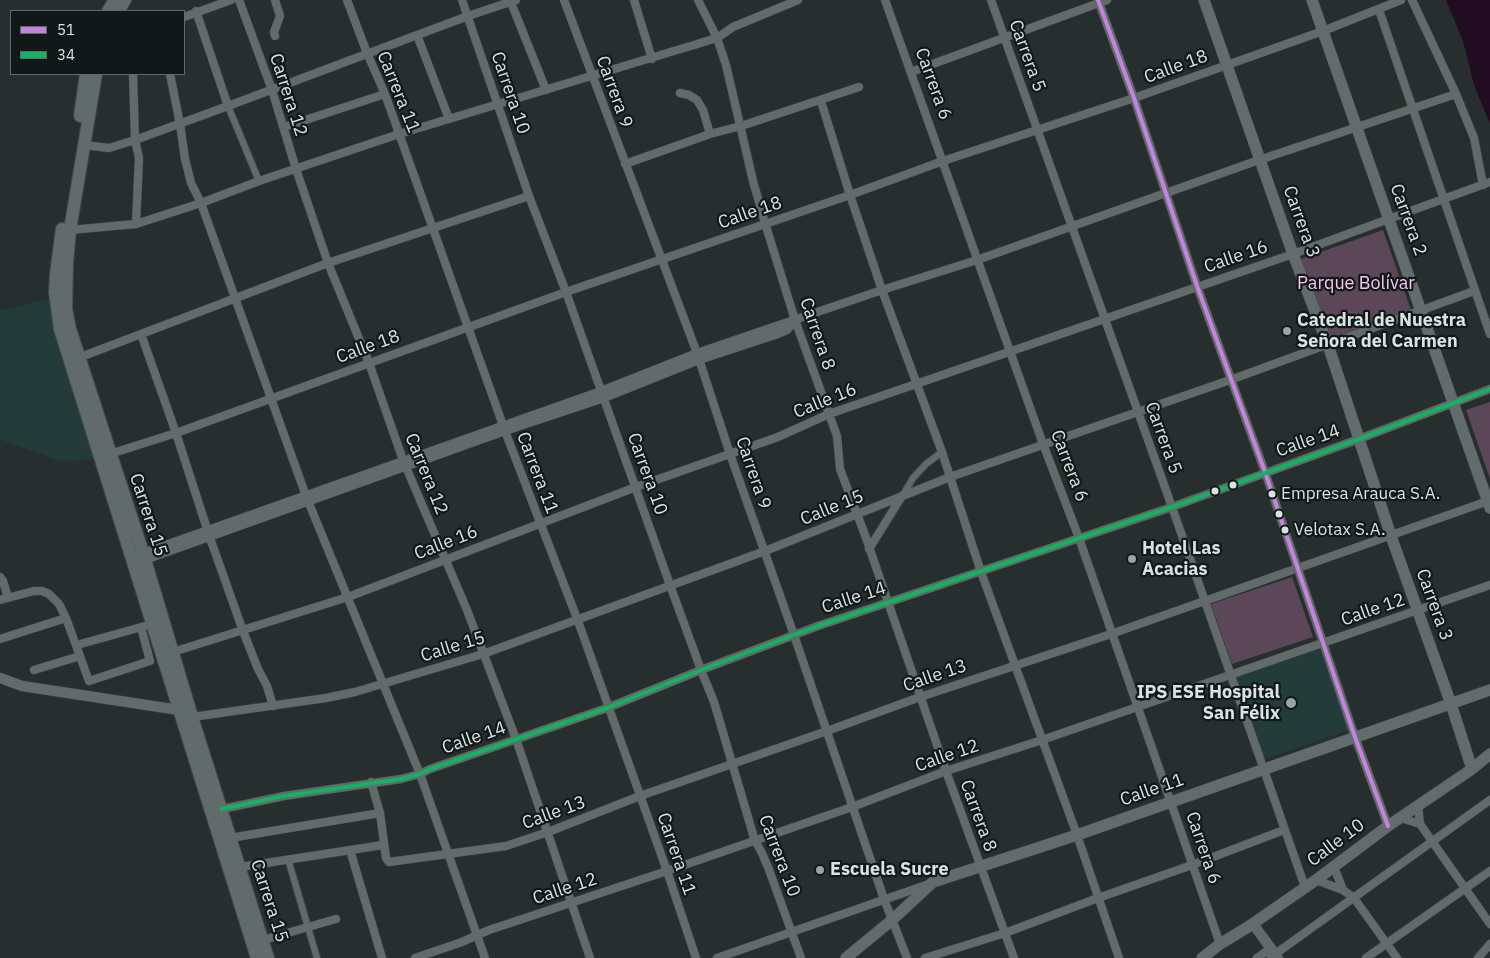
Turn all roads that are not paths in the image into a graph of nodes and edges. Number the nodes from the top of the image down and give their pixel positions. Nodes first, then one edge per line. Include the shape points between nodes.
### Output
1 (231, 0) edge
2 (239, 0) edge
3 (275, 0) edge
4 (347, 0) edge
5 (462, 0) edge
6 (564, 0) edge
7 (634, 0) edge
8 (698, 0) edge
9 (798, 0) edge
10 (885, 0) edge
11 (991, 0) edge
12 (1204, 0) edge
13 (1312, 0) edge
14 (1401, 0) edge
15 (1412, 0) edge
16 (512, 1) edge
17 (1101, 1) edge
18 (1379, 10) junction
19 (196, 11) junction
20 (185, 16) edge
21 (468, 16) junction
22 (1323, 31) junction
23 (417, 35) junction
24 (275, 36) dead end
25 (1004, 37) junction
26 (717, 38) junction
27 (367, 53) junction
28 (652, 59) junction
29 (1227, 65) junction
30 (911, 72) junction
31 (86, 75) edge
32 (96, 75) edge
33 (133, 75) edge
34 (170, 75) edge
35 (593, 75) junction
36 (859, 87) dead end
37 (272, 90) junction
38 (546, 90) junction
39 (680, 93) dead end
40 (385, 94) junction
41 (1456, 94) junction
42 (1134, 98) junction
43 (821, 101) junction
44 (498, 104) junction
45 (228, 106) junction
46 (1412, 108) junction
47 (450, 119) junction
48 (180, 124) junction
49 (741, 126) junction
50 (284, 127) junction
51 (1357, 127) junction
52 (1038, 130) junction
53 (399, 134) junction
54 (710, 134) junction
55 (135, 140) junction
56 (84, 145) junction
57 (1260, 160) junction
58 (944, 161) junction
59 (625, 164) junction
60 (296, 169) junction
61 (259, 181) junction
62 (1486, 183) edge
63 (1166, 192) junction
64 (529, 196) junction
65 (850, 196) junction
66 (1443, 200) junction
67 (200, 203) junction
68 (1388, 219) junction
69 (766, 223) junction
70 (136, 224) junction
71 (1071, 226) junction
72 (433, 227) junction
73 (70, 230) junction
74 (1293, 254) junction
75 (662, 259) junction
76 (977, 260) junction
77 (328, 263) junction
78 (1197, 286) junction
79 (882, 290) junction
80 (1474, 291) junction
81 (566, 292) junction
82 (235, 299) junction
83 (1421, 309) junction
84 (1105, 319) junction
85 (795, 320) junction
86 (468, 327) junction
87 (141, 334) junction
88 (1490, 334) edge
89 (1328, 345) junction
90 (1011, 350) junction
91 (698, 357) junction
92 (78, 358) junction
93 (369, 363) junction
94 (1230, 380) junction
95 (916, 384) junction
96 (1490, 389) edge
97 (602, 394) junction
98 (271, 399) junction
99 (1453, 403) junction
100 (1137, 412) junction
101 (829, 414) junction
102 (504, 428) junction
103 (176, 433) junction
104 (1359, 439) junction
105 (1043, 444) junction
106 (942, 452) junction
107 (110, 454) junction
108 (730, 454) junction
109 (405, 464) junction
110 (1265, 472) junction
111 (950, 478) junction
112 (636, 487) junction
113 (902, 495) junction
114 (307, 499) junction
115 (1488, 499) edge
116 (1172, 507) junction
117 (857, 515) junction
118 (540, 524) junction
119 (209, 535) junction
120 (1391, 536) junction
121 (1079, 538) junction
122 (869, 549) junction
123 (765, 551) junction
124 (138, 558) junction
125 (445, 560) junction
126 (1297, 568) junction
127 (981, 572) junction
128 (0, 577) edge
129 (670, 584) junction
130 (1490, 586) edge
131 (348, 597) junction
132 (8, 598) junction
133 (0, 600) edge
134 (1204, 600) junction
135 (888, 604) junction
136 (1418, 610) junction
137 (66, 618) junction
138 (578, 621) junction
139 (147, 626) junction
140 (243, 630) junction
141 (1111, 634) junction
142 (794, 635) junction
143 (0, 639) edge
144 (1323, 643) junction
145 (77, 645) junction
146 (173, 652) junction
147 (482, 654) junction
148 (80, 656) junction
149 (1014, 665) junction
150 (34, 670) dead end
151 (701, 670) junction
152 (1230, 675) junction
153 (0, 678) edge
154 (384, 684) junction
155 (1490, 690) edge
156 (920, 696) junction
157 (1452, 704) junction
158 (273, 706) junction
159 (1137, 707) junction
160 (607, 708) junction
161 (179, 710) junction
162 (192, 717) junction
163 (827, 731) junction
164 (1355, 737) junction
165 (516, 739) junction
166 (1042, 740) junction
167 (1490, 754) edge
168 (732, 764) junction
169 (1472, 769) junction
170 (1263, 770) junction
171 (946, 772) junction
172 (420, 774) junction
173 (371, 782) junction
174 (640, 796) junction
175 (1490, 800) edge
176 (1170, 803) junction
177 (1418, 805) junction
178 (852, 807) junction
179 (222, 809) junction
180 (380, 813) junction
181 (1401, 818) junction
182 (1420, 824) junction
183 (1388, 826) junction
184 (1284, 830) junction
185 (548, 832) junction
186 (1077, 836) junction
187 (230, 838) junction
188 (755, 841) junction
189 (1433, 841) junction
190 (383, 844) junction
191 (350, 850) junction
192 (449, 853) junction
193 (288, 859) junction
194 (1192, 866) junction
195 (240, 867) junction
196 (981, 867) junction
197 (1334, 867) junction
198 (667, 871) junction
199 (1490, 871) edge
200 (1316, 880) junction
201 (933, 882) junction
202 (1305, 887) junction
203 (1466, 888) junction
204 (1343, 890) junction
205 (1098, 898) junction
206 (1354, 898) junction
207 (884, 899) junction
208 (570, 903) junction
209 (336, 919) dead end
210 (892, 920) junction
211 (1490, 924) edge
212 (1251, 925) junction
213 (307, 927) junction
214 (792, 933) junction
215 (1005, 933) junction
216 (477, 935) junction
217 (263, 940) junction
218 (1220, 944) junction
219 (1387, 944) junction
220 (1490, 944) edge
221 (1272, 955) edge
222 (257, 958) edge
223 (268, 958) edge
224 (317, 958) edge
225 (382, 958) edge
226 (415, 958) edge
227 (485, 958) edge
228 (590, 958) edge
229 (696, 958) edge
230 (717, 958) edge
231 (801, 958) edge
232 (846, 958) edge
233 (907, 958) edge
234 (925, 958) edge
235 (1014, 958) edge
236 (1119, 958) edge
237 (1202, 958) edge
238 (1257, 958) edge
239 (1366, 958) edge
240 (1397, 958) edge
241 (1478, 958) edge

1 - 19 street
2 - 37 street, Carrera 12
3 - 24 street via 280,16
4 - 27 street, Carrera 11
5 - 21 street, Carrera 10
6 - 35 street, Carrera 9
7 - 28 street
8 - 26 street, Carrera 8
9 - 26 street via 733,27
10 - 30 street, Carrera 6
11 - 25 street, Carrera 5
12 - 29 main road, Carrera 3
13 - 22 main road, Carrera 2
14 - 18 street, Calle 18
15 - 41 street
16 - 21 street
16 - 38 street
17 - 25 street
17 - 42 street
18 - 22 street, Calle 18
18 - 46 street
19 - 20 street
19 - 45 street
21 - 23 street
21 - 44 street, Carrera 10
22 - 29 street, Calle 18
22 - 51 main road, Carrera 2
23 - 27 street
23 - 47 street
25 - 30 street
25 - 52 street, Carrera 5
26 - 28 street
26 - 49 street, Carrera 8
27 - 37 street
27 - 40 street, Carrera 11
28 - 35 street
29 - 42 street, Calle 18
29 - 57 main road, Carrera 3
30 - 58 street, Carrera 6
31 - 124 main road, Carrera 15 via 55,292 60,329
32 - 56 main road, Carrera 15
33 - 55 street
34 - 48 street
35 - 38 street
35 - 59 street, Carrera 9
36 - 43 street
37 - 45 street
37 - 50 street, Carrera 12
38 - 44 street
39 - 54 street via 697,100
40 - 50 street
40 - 53 street, Carrera 11
41 - 46 street
41 - 62 street via 1474,138
42 - 52 street, Calle 18
42 - 63 street
43 - 49 street
43 - 65 street
44 - 47 street
44 - 64 street, Carrera 10
45 - 48 street
45 - 61 street
46 - 51 street
46 - 66 street
47 - 53 street
48 - 55 street
48 - 67 street via 185,160
49 - 54 street
49 - 69 street, Carrera 8
50 - 60 street, Carrera 12
51 - 57 street
51 - 68 main road, Carrera 2
52 - 58 street, Calle 18
52 - 71 street, Carrera 5
53 - 60 street
53 - 72 street, Carrera 11
54 - 59 street
55 - 56 street via 109,148
55 - 70 street via 139,158
56 - 73 main road, Carrera 15
57 - 63 street
57 - 74 main road, Carrera 3
58 - 65 street, Calle 18
58 - 76 street, Carrera 6
59 - 75 street, Carrera 9
60 - 61 street
60 - 77 street, Carrera 12
61 - 67 street
62 - 66 street, Calle 16
63 - 71 street
63 - 78 street
64 - 72 street
64 - 81 street, Carrera 10
65 - 69 street, Calle 18
65 - 79 street
66 - 68 street, Calle 16
66 - 80 street
67 - 70 street
67 - 82 street
68 - 74 street, Calle 16
68 - 83 main road, Carrera 2
69 - 75 street, Calle 18
69 - 85 street, Carrera 8
70 - 73 street
71 - 76 street
71 - 84 street, Carrera 5
72 - 77 street
72 - 86 street, Carrera 11
73 - 92 main road, Carrera 15 via 66,309
74 - 78 street, Calle 16
74 - 89 main road, Carrera 3
75 - 81 street, Calle 18
75 - 91 street, Carrera 9
76 - 79 street
76 - 90 street, Carrera 6
77 - 82 street
77 - 93 street, Carrera 12
78 - 84 street, Calle 16
78 - 94 street
79 - 85 street
79 - 95 street
80 - 83 street, Calle 15
80 - 88 street
81 - 86 street, Calle 18
81 - 97 street, Carrera 10
82 - 87 street
82 - 98 street
83 - 89 street, Calle 15
83 - 99 main road, Carrera 2
84 - 90 street, Calle 16
84 - 100 street, Carrera 5
85 - 91 street
85 - 101 street, Carrera 8
86 - 93 street, Calle 18
86 - 102 street, Carrera 11
87 - 92 street
87 - 103 street
89 - 94 street, Calle 15
89 - 104 main road, Carrera 3
90 - 95 street, Calle 16
90 - 105 street, Carrera 6
91 - 97 street
91 - 108 street, Carrera 9
92 - 107 main road, Carrera 15
93 - 98 street, Calle 18
93 - 109 street, Carrera 12
94 - 100 street, Calle 15
94 - 110 street
95 - 101 street, Calle 16
95 - 106 street
96 - 99 street, Calle 14
97 - 102 street
97 - 112 street, Carrera 10
98 - 103 street, Calle 18
98 - 114 street
99 - 104 street, Calle 14
99 - 115 main road, Carrera 2
100 - 105 street, Calle 15
100 - 116 street, Carrera 5
101 - 108 street, Calle 16
101 - 117 street, Carrera 8 via 837,436 840,469
102 - 109 street
102 - 118 street, Carrera 11
103 - 107 street, Calle 18
103 - 119 street
104 - 110 street, Calle 14
104 - 120 main road, Carrera 3
105 - 111 street, Calle 15
105 - 121 street, Carrera 6
106 - 111 street
106 - 113 street via 926,464
107 - 124 main road, Carrera 15
108 - 112 street, Calle 16
108 - 123 street, Carrera 9
109 - 114 street
109 - 125 street, Carrera 12
110 - 116 street, Calle 14
110 - 126 street
111 - 113 street, Calle 15
111 - 127 street
112 - 118 street, Calle 16
112 - 129 street, Carrera 10
113 - 117 street, Calle 15
113 - 122 street
114 - 119 street
114 - 131 street
115 - 120 street, Calle 13
116 - 121 street, Calle 14
116 - 134 street, Carrera 5
117 - 122 street, Carrera 8
117 - 123 street, Calle 15
118 - 125 street, Calle 16
118 - 138 street, Carrera 11
119 - 124 street
119 - 140 street
120 - 126 street, Calle 13
120 - 136 main road, Carrera 3
121 - 127 street, Calle 14
121 - 141 street, Carrera 6
122 - 135 street, Carrera 8
123 - 129 street, Calle 15
123 - 142 street, Carrera 9
124 - 139 main road, Carrera 15
124 - 146 main road, Carrera 15
125 - 131 street, Calle 16
125 - 147 street, Carrera 12
126 - 134 street, Calle 13
126 - 144 street
127 - 135 street, Calle 14
127 - 149 street
128 - 132 street
129 - 138 street, Calle 15
129 - 151 street, Carrera 10
130 - 136 street, Calle 12
131 - 140 street, Calle 16
131 - 154 street
132 - 133 street
132 - 137 street via 34,590 42,591 59,604
134 - 141 street, Calle 13
134 - 152 street, Carrera 5
135 - 142 street, Calle 14
135 - 156 street, Carrera 8
136 - 144 street, Calle 12
136 - 157 main road, Carrera 3
137 - 143 street
137 - 145 street
138 - 147 street, Calle 15
138 - 160 street, Carrera 11
139 - 145 street
139 - 148 street via 150,661 89,681
139 - 161 main road, Carrera 15
140 - 146 street, Calle 16
140 - 158 street
141 - 149 street, Calle 13
141 - 159 street, Carrera 6
142 - 151 street, Calle 14
142 - 163 street, Carrera 9
144 - 152 street, Calle 12
144 - 164 street
145 - 148 street
146 - 162 main road, Carrera 15
147 - 154 street, Calle 15
147 - 165 street, Carrera 12
148 - 150 street
149 - 156 street, Calle 13
149 - 166 street
151 - 160 street, Calle 14
151 - 168 street, Carrera 10
152 - 159 street, Calle 12
152 - 170 street, Carrera 5
153 - 161 street via 22,686
154 - 158 street, Calle 15
154 - 172 street
155 - 157 main road, Calle 11
156 - 163 street, Calle 13
156 - 171 street, Carrera 8
157 - 164 main road, Calle 11
157 - 169 main road, Carrera 3
158 - 162 street, Calle 15
159 - 166 street, Calle 12
159 - 176 street, Carrera 6
160 - 165 street, Calle 14
160 - 174 street, Carrera 11
161 - 222 main road, Carrera 15
162 - 179 main road, Carrera 15
163 - 168 street, Calle 13
163 - 178 street, Carrera 9
164 - 170 main road, Calle 11
164 - 183 street
165 - 172 street, Calle 14
165 - 185 street, Carrera 12
166 - 171 street, Calle 12
166 - 186 street
167 - 169 main road, Calle 10
168 - 174 street, Calle 13
168 - 188 street, Carrera 10
169 - 177 main road, Calle 10
170 - 176 main road, Calle 11
170 - 184 street, Carrera 5
171 - 178 street, Calle 12
171 - 196 street, Carrera 8
172 - 173 street, Calle 14
172 - 192 street
173 - 179 street, Calle 14
173 - 180 street
174 - 185 street, Calle 13
174 - 198 street, Carrera 11
175 - 189 street
176 - 186 main road, Calle 11
176 - 194 street, Carrera 6
177 - 181 main road, Calle 10
177 - 182 street
178 - 188 street, Calle 12
178 - 207 street, Carrera 9
179 - 187 main road, Carrera 15
180 - 187 street
180 - 190 street
181 - 182 street
181 - 183 main road, Calle 10
182 - 189 street
183 - 197 main road, Calle 10
184 - 194 street
184 - 202 street, Carrera 5
185 - 192 street, Calle 13 via 506,846
185 - 208 street, Carrera 12
186 - 196 main road, Calle 11
186 - 205 street
187 - 195 main road, Carrera 15
188 - 198 street, Calle 12
188 - 214 street, Carrera 10 via 765,859
189 - 203 street
189 - 206 street
190 - 191 street
190 - 192 street, Calle 13 via 389,862
191 - 193 street
191 - 225 street
192 - 216 street
193 - 195 street
193 - 213 street
194 - 205 street
194 - 218 street, Carrera 6
195 - 217 main road, Carrera 15
196 - 201 main road, Calle 11
196 - 215 street, Carrera 8
197 - 200 main road, Calle 10
197 - 204 street
198 - 208 street, Calle 12
198 - 229 street, Carrera 11
199 - 203 street
200 - 202 main road, Calle 10
200 - 204 street
201 - 207 street
201 - 210 main road, Calle 11
202 - 212 main road, Calle 10
203 - 211 street
203 - 219 street
204 - 206 street
205 - 215 street
205 - 236 street
206 - 219 street
206 - 221 street
207 - 210 street, Carrera 9
207 - 214 street
208 - 216 street, Calle 12
208 - 228 street, Carrera 12
209 - 213 street
210 - 232 main road, Calle 11
210 - 233 street, Carrera 9
212 - 218 main road, Calle 10
212 - 221 street
213 - 217 street
213 - 224 street
214 - 230 street
214 - 231 street, Carrera 10
215 - 234 street
215 - 235 street, Carrera 8
216 - 226 street, Calle 12
216 - 227 street
217 - 223 main road, Carrera 15
218 - 237 main road, Calle 10
219 - 239 street
219 - 240 street
220 - 241 street
221 - 238 street

